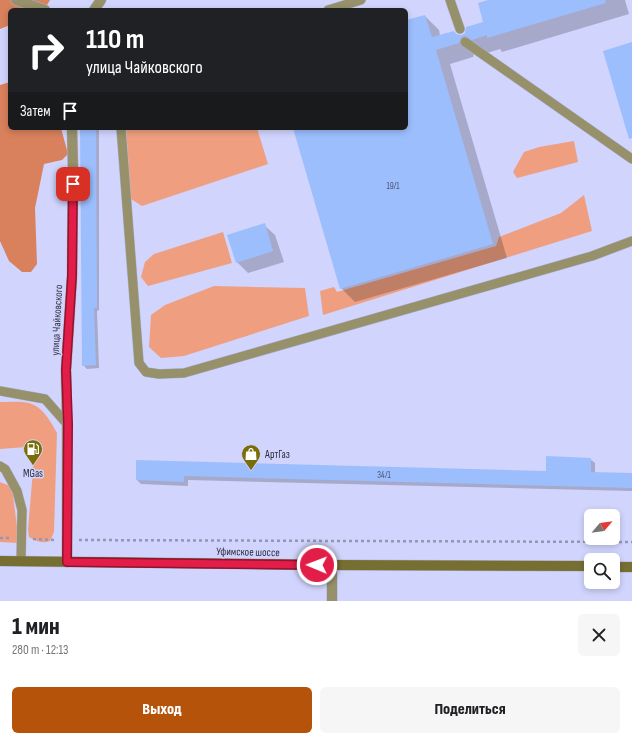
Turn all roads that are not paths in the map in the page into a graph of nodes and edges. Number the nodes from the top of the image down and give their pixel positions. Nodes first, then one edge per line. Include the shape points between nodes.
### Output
1 (16, 0) edge
2 (361, 0) edge
3 (450, 0) edge
4 (39, 8) edge
5 (335, 8) edge
6 (460, 29) dead end
7 (465, 42) dead end
8 (72, 130) edge
9 (121, 130) edge
10 (632, 159) edge
11 (632, 241) edge
12 (0, 391) edge
13 (68, 424) junction
14 (0, 466) edge
15 (0, 561) edge
16 (21, 561) junction
17 (67, 562) junction
18 (332, 565) junction
19 (584, 566) edge
20 (620, 566) edge
21 (632, 567) edge
22 (332, 601) edge

1 - 4 street
2 - 5 lane
3 - 6 lane
7 - 10 lane
8 - 13 street, улица Чайковского via 72,276 66,370
9 - 11 lane via 139,363 146,372 184,373 592,256
12 - 13 lane via 45,399
13 - 17 street, улица Чайковского
14 - 16 lane via 5,469 17,491 22,510
15 - 16 main road, Уфимское шоссе
16 - 17 main road, Уфимское шоссе
17 - 18 main road, Уфимское шоссе
18 - 19 main road, Уфимское шоссе
18 - 22 street
20 - 21 main road

